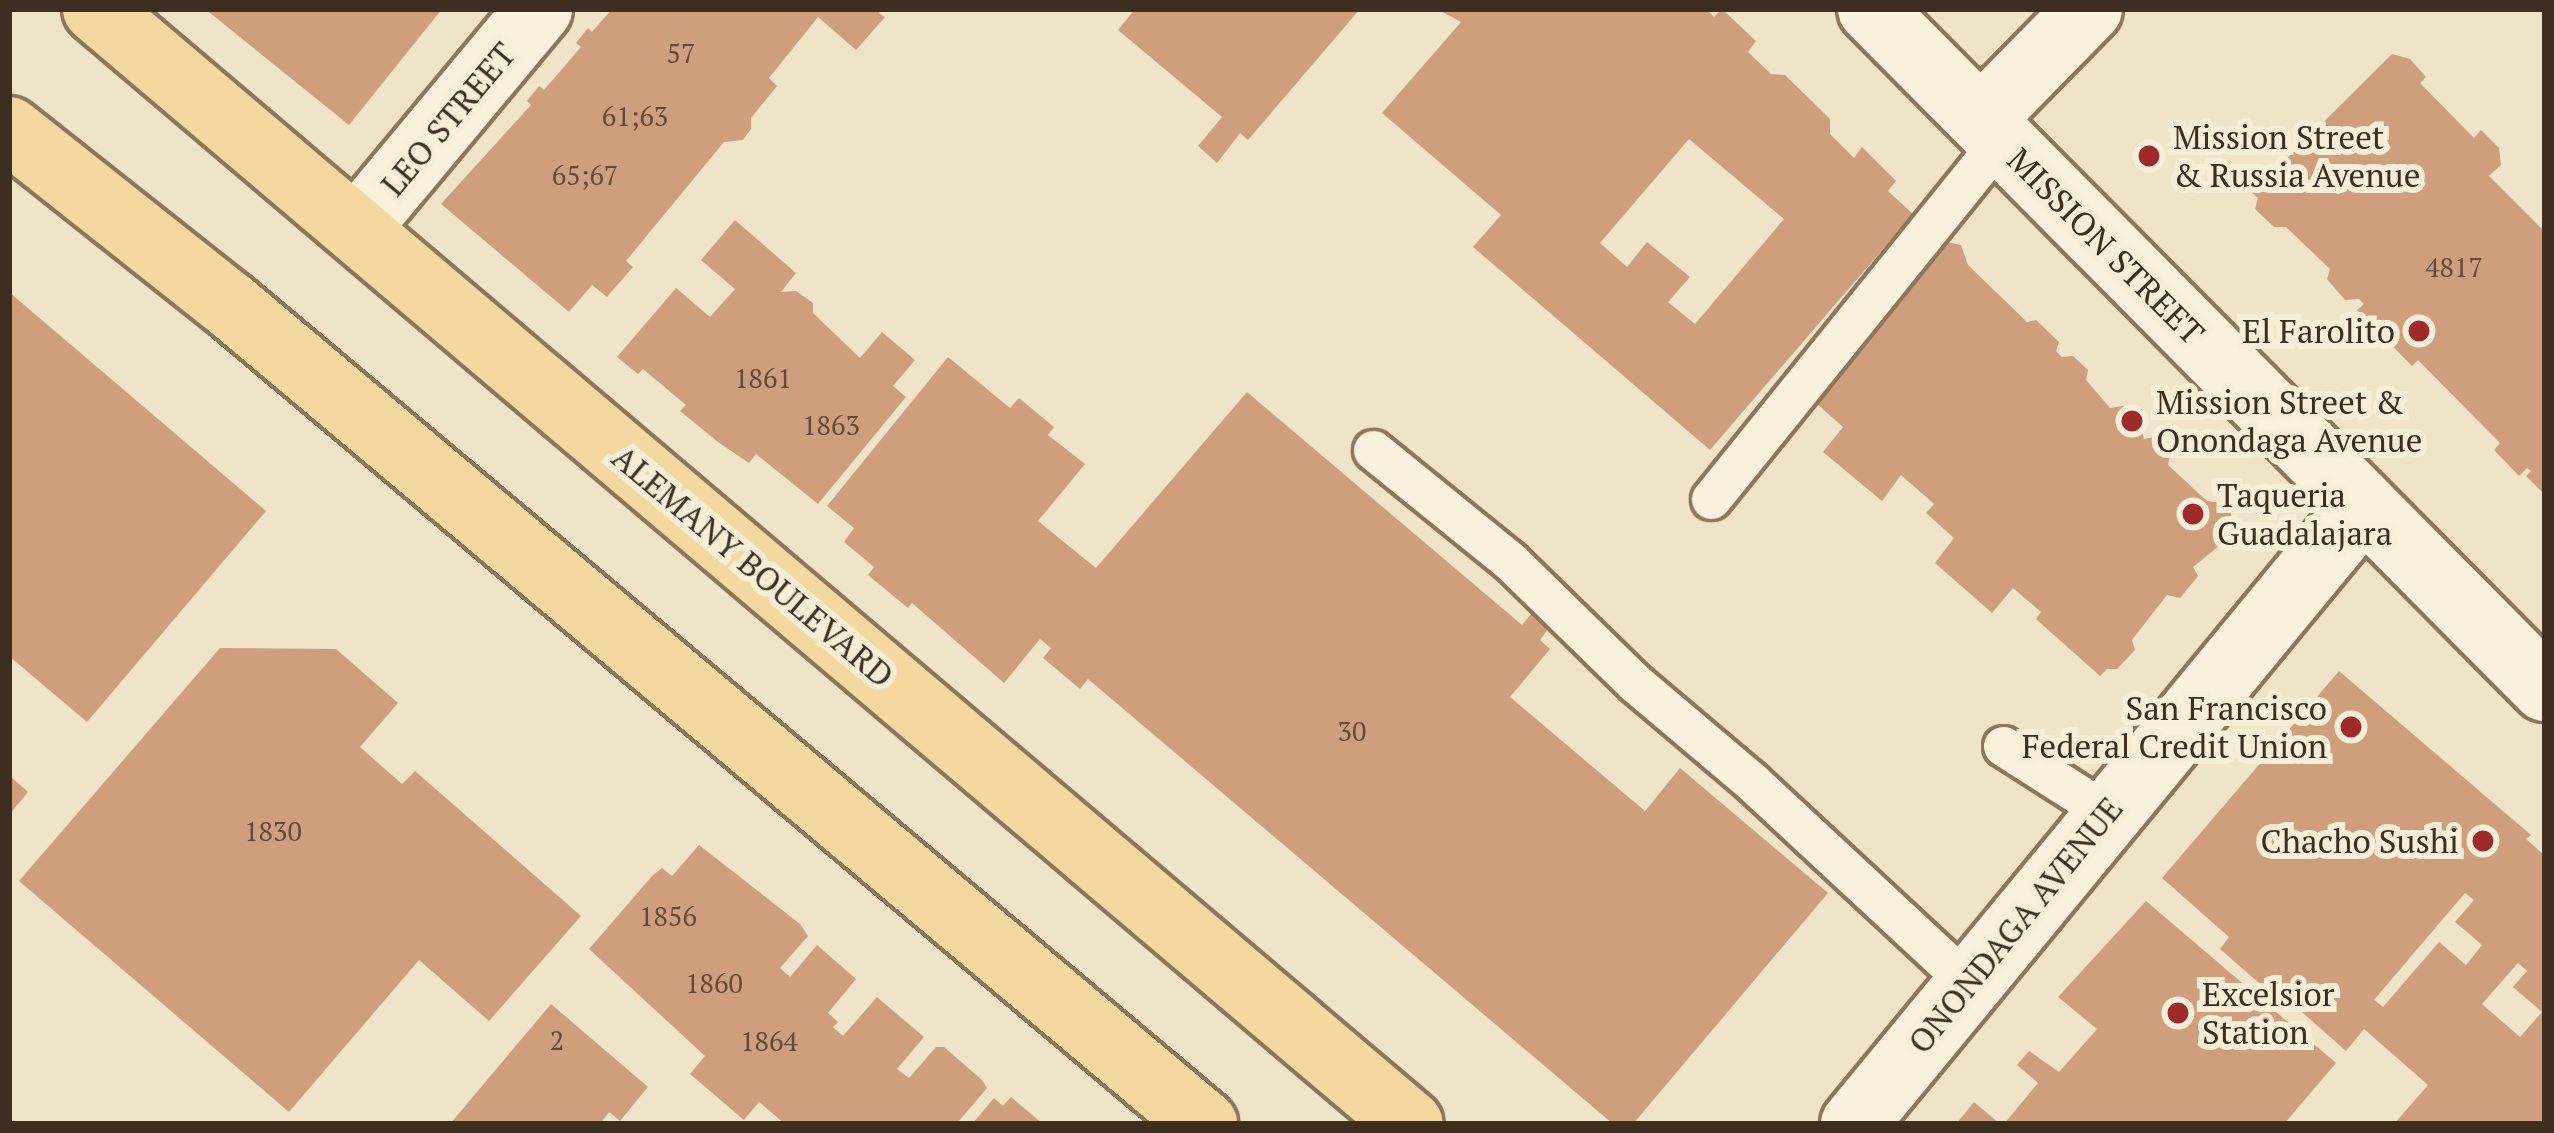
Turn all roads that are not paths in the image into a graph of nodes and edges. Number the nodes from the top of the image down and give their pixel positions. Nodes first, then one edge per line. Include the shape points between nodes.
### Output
1 (96, 9) edge
2 (539, 9) edge
3 (1871, 9) edge
4 (2089, 9) edge
5 (1991, 129) junction
6 (9, 130) edge
7 (356, 229) junction
8 (1373, 450) dead end
9 (1711, 499) dead end
10 (2363, 506) junction
11 (2545, 688) edge
12 (2003, 746) dead end
13 (2106, 812) junction
14 (1968, 983) junction
15 (1204, 1124) edge
16 (1409, 1124) edge
17 (1854, 1124) edge

1 - 7 main road, ALEMANY BOULEVARD
2 - 7 street, LEO STREET
3 - 5 street, MISSION STREET
4 - 5 street
5 - 9 lane
5 - 10 street, MISSION STREET
6 - 15 main road via 230,305
7 - 16 main road, ALEMANY BOULEVARD
8 - 14 lane via 1510,561
10 - 11 street, MISSION STREET
10 - 13 street, ONONDAGA AVENUE
12 - 13 lane
13 - 14 street, ONONDAGA AVENUE
14 - 17 street, ONONDAGA AVENUE

